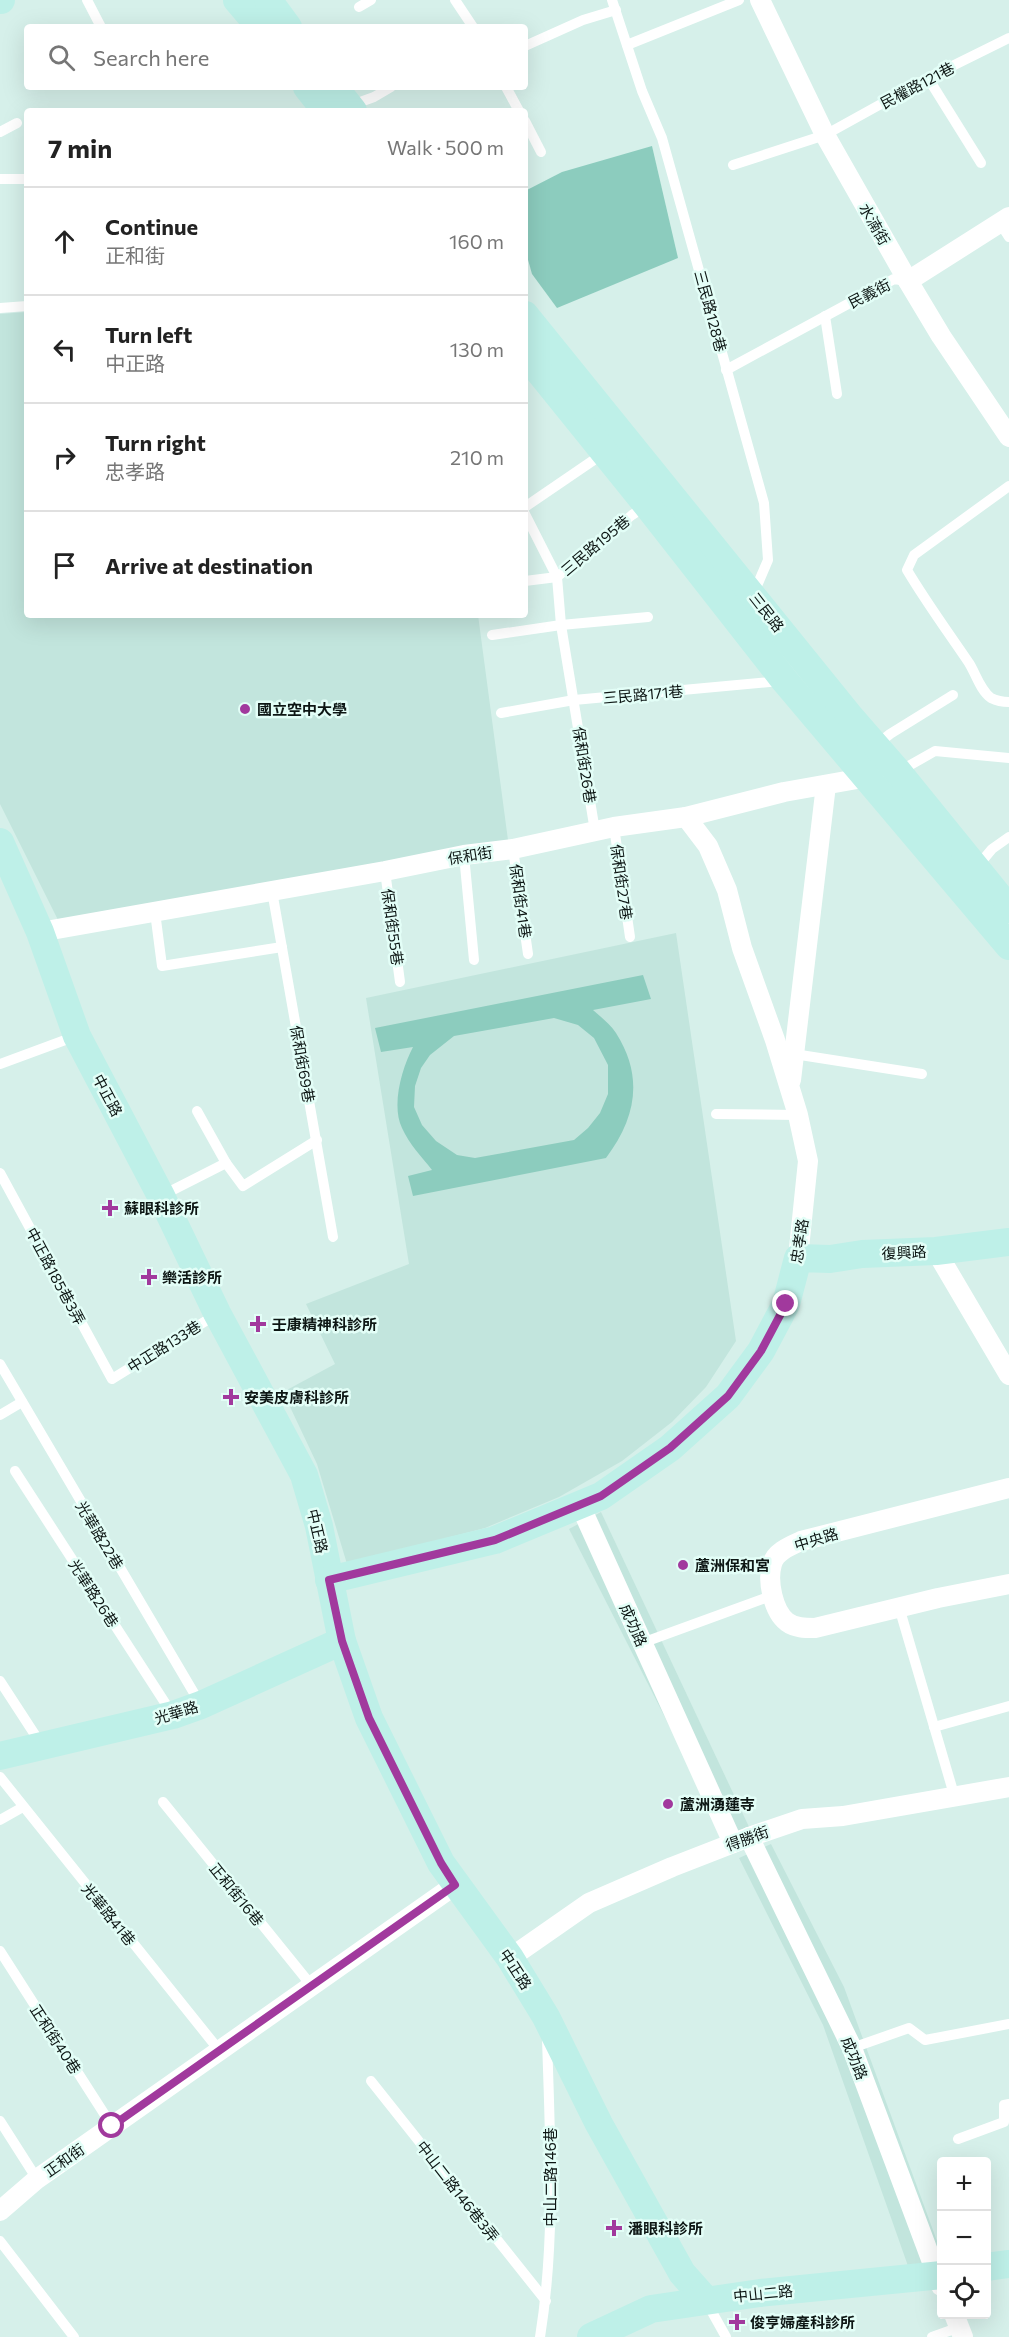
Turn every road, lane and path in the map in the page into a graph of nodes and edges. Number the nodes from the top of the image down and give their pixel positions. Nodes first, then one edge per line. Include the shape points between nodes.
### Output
1 (87, 0) edge
2 (237, 0) edge
3 (268, 0) edge
4 (371, 0) edge
5 (455, 0) edge
6 (739, 0) edge
7 (760, 0) edge
8 (614, 5) edge
9 (359, 7) dead end
10 (99, 24) edge
11 (257, 24) edge
12 (286, 24) edge
13 (471, 24) edge
14 (1009, 38) edge
15 (528, 45) edge
16 (627, 45) junction
17 (928, 78) junction
18 (313, 90) edge
19 (386, 90) edge
20 (508, 90) edge
21 (340, 104) edge
22 (517, 108) edge
23 (17, 123) dead end
24 (528, 127) edge
25 (0, 132) edge
26 (825, 135) junction
27 (542, 152) dead end
28 (981, 162) dead end
29 (733, 165) dead end
30 (0, 179) edge
31 (24, 179) edge
32 (1006, 225) edge
33 (908, 281) junction
34 (24, 306) edge
35 (0, 308) edge
36 (825, 316) junction
37 (528, 319) edge
38 (528, 358) edge
39 (726, 370) junction
40 (837, 393) dead end
41 (1009, 437) edge
42 (605, 453) junction
43 (1009, 486) edge
44 (528, 505) edge
45 (647, 505) junction
46 (528, 520) edge
47 (556, 577) junction
48 (528, 581) edge
49 (747, 610) junction
50 (648, 617) dead end
51 (561, 625) junction
52 (492, 634) dead end
53 (785, 681) junction
54 (953, 695) dead end
55 (574, 700) junction
56 (1009, 702) edge
57 (501, 713) dead end
58 (875, 746) junction
59 (1009, 758) edge
60 (898, 772) junction
61 (867, 777) junction
62 (826, 785) junction
63 (687, 817) junction
64 (605, 829) junction
65 (1009, 837) edge
66 (0, 842) edge
67 (513, 849) junction
68 (464, 855) junction
69 (976, 868) junction
70 (385, 871) junction
71 (272, 891) junction
72 (1009, 909) edge
73 (155, 912) junction
74 (40, 933) junction
75 (630, 936) dead end
76 (1009, 946) edge
77 (282, 947) junction
78 (528, 954) dead end
79 (474, 960) dead end
80 (400, 982) dead end
81 (77, 1036) junction
82 (794, 1054) junction
83 (0, 1064) edge
84 (922, 1074) dead end
85 (789, 1090) junction
86 (197, 1112) dead end
87 (717, 1114) dead end
88 (798, 1115) junction
89 (317, 1140) junction
90 (226, 1163) junction
91 (0, 1173) edge
92 (161, 1196) junction
93 (333, 1237) dead end
94 (1009, 1242) edge
95 (936, 1251) junction
96 (798, 1258) junction
97 (217, 1313) junction
98 (0, 1364) edge
99 (1009, 1375) edge
100 (112, 1379) joint
101 (22, 1402) junction
102 (0, 1415) edge
103 (15, 1471) dead end
104 (1009, 1488) edge
105 (580, 1505) junction
106 (329, 1580) junction
107 (1009, 1584) edge
108 (771, 1596) junction
109 (899, 1607) junction
110 (342, 1641) junction
111 (642, 1643) junction
112 (0, 1681) edge
113 (201, 1705) junction
114 (1009, 1706) edge
115 (173, 1715) junction
116 (934, 1727) junction
117 (43, 1746) junction
118 (0, 1756) edge
119 (0, 1777) edge
120 (1009, 1787) edge
121 (955, 1798) junction
122 (163, 1802) dead end
123 (23, 1807) junction
124 (0, 1820) edge
125 (741, 1840) junction
126 (455, 1885) junction
127 (0, 1952) edge
128 (510, 1958) junction
129 (312, 1985) junction
130 (546, 2017) junction
131 (1009, 2024) edge
132 (852, 2048) junction
133 (219, 2050) junction
134 (371, 2081) dead end
135 (1009, 2104) edge
136 (0, 2121) edge
137 (112, 2126) junction
138 (958, 2139) dead end
139 (37, 2179) junction
140 (0, 2211) edge
141 (0, 2241) edge
142 (1009, 2264) edge
143 (991, 2266) edge
144 (937, 2271) edge
145 (937, 2279) edge
146 (706, 2300) junction
147 (546, 2301) junction
148 (959, 2326) edge
149 (74, 2337) edge
150 (540, 2337) edge
151 (591, 2337) edge
152 (726, 2337) edge
153 (932, 2337) edge

1 - 10 lane
2 - 11 street
3 - 12 street
4 - 9 lane
5 - 13 lane
6 - 16 lane
7 - 26 street, 水湳街
8 - 15 lane
8 - 16 lane, 三民路128巷
14 - 17 lane, 民權路121巷
16 - 39 lane, 三民路128巷 via 662,138
17 - 26 lane, 民權路121巷
17 - 28 lane
18 - 21 street
19 - 21 lane via 374,97
20 - 22 lane
23 - 25 lane
24 - 27 lane
26 - 29 lane, 民權路121巷
26 - 33 street, 水湳街
30 - 31 lane
32 - 33 street, 民義街
33 - 36 lane, 民義街 via 894,279
33 - 41 street, 水湳街
34 - 35 lane
36 - 39 lane, 民義街
36 - 40 lane
37 - 49 street, 三民路
38 - 42 street, 三民路
39 - 49 lane, 三民路128巷 via 764,503 768,560
42 - 44 lane
42 - 45 street, 三民路
43 - 56 lane via 915,555 907,570 982,688 990,697
45 - 47 lane, 三民路195巷
45 - 49 street, 三民路
46 - 47 lane
47 - 48 lane
47 - 51 lane, 三民路195巷
49 - 53 street, 三民路
49 - 58 street, 三民路
50 - 51 lane
51 - 52 lane
51 - 55 lane, 三民路195巷
53 - 55 lane, 三民路171巷
53 - 61 street, 三民路
54 - 58 lane
55 - 57 lane, 三民路171巷
55 - 64 lane, 保和街26巷
58 - 60 street, 三民路
59 - 60 lane via 935,751
60 - 61 street, 保和街
60 - 69 street, 三民路
61 - 62 street, 保和街
61 - 76 street, 三民路
62 - 63 street, 保和街
62 - 82 street, 忠孝路
63 - 64 street, 保和街
63 - 85 street, 忠孝路 via 708,846 727,890
64 - 67 street, 保和街
64 - 75 lane, 保和街27巷
65 - 69 lane
66 - 74 street, 中正路
67 - 68 street, 保和街
67 - 78 lane, 保和街41巷
68 - 70 street, 保和街
68 - 79 lane
69 - 72 street, 三民路
70 - 71 street, 保和街
70 - 80 lane, 保和街55巷
71 - 73 street, 保和街
71 - 77 lane, 保和街69巷
73 - 74 street, 保和街
73 - 77 lane via 162,966
74 - 81 street, 中正路
77 - 89 lane, 保和街69巷
81 - 83 lane
81 - 92 street, 中正路
82 - 84 lane
82 - 85 street, 忠孝路
85 - 88 street, 忠孝路
86 - 90 lane
87 - 88 lane
88 - 96 street, 忠孝路 via 808,1161
89 - 90 lane via 243,1186
89 - 93 lane, 保和街69巷
90 - 92 lane
91 - 100 lane, 中正路185巷3弄
92 - 97 street, 中正路
94 - 95 street, 復興路
95 - 96 street, 復興路
95 - 99 street
96 - 105 street, 忠孝路 via 786,1304 761,1351 728,1396 670,1448 601,1496
97 - 100 lane, 中正路133巷
97 - 106 street, 中正路 via 304,1475
98 - 101 lane, 光華路22巷
101 - 102 lane
101 - 113 lane, 光華路22巷
103 - 115 lane, 光華路26巷
104 - 108 street, 中央路 via 801,1541 783,1550 772,1563
105 - 106 street, 忠孝路 via 495,1540
105 - 111 street, 成功路
106 - 110 street, 中正路
107 - 109 street
108 - 109 street via 786,1622 799,1628 815,1628
108 - 111 lane
109 - 116 lane
110 - 113 street, 光華路
110 - 126 street, 中正路 via 369,1718
111 - 125 street, 成功路
112 - 117 lane
113 - 115 street, 光華路
114 - 116 lane
115 - 117 street, 光華路
116 - 121 lane
117 - 118 street, 光華路
119 - 123 lane, 光華路41巷
120 - 121 street, 得勝街
121 - 125 street, 得勝街 via 802,1819
122 - 129 lane, 正和街16巷
123 - 124 lane
123 - 133 lane, 光華路41巷
125 - 128 street, 得勝街 via 589,1903
125 - 132 street, 成功路
126 - 128 street, 中正路
126 - 129 street, 正和街
127 - 137 lane, 正和街40巷
128 - 130 street, 中正路
129 - 133 street, 正和街
130 - 146 street, 中正路 via 682,2273
130 - 147 lane, 中山二路146巷 via 552,2209
131 - 132 lane via 925,2040 909,2028
132 - 144 street, 成功路
133 - 137 street, 正和街
134 - 147 lane, 中山二路146巷3弄
135 - 138 lane via 1004,2105 1004,2122
136 - 139 lane
137 - 139 street, 正和街
139 - 140 street, 正和街
141 - 149 lane
142 - 143 street
145 - 146 street, 中山二路
146 - 151 street, 中山二路 via 651,2309
146 - 152 lane
147 - 150 lane, 中山二路146巷
148 - 153 lane

